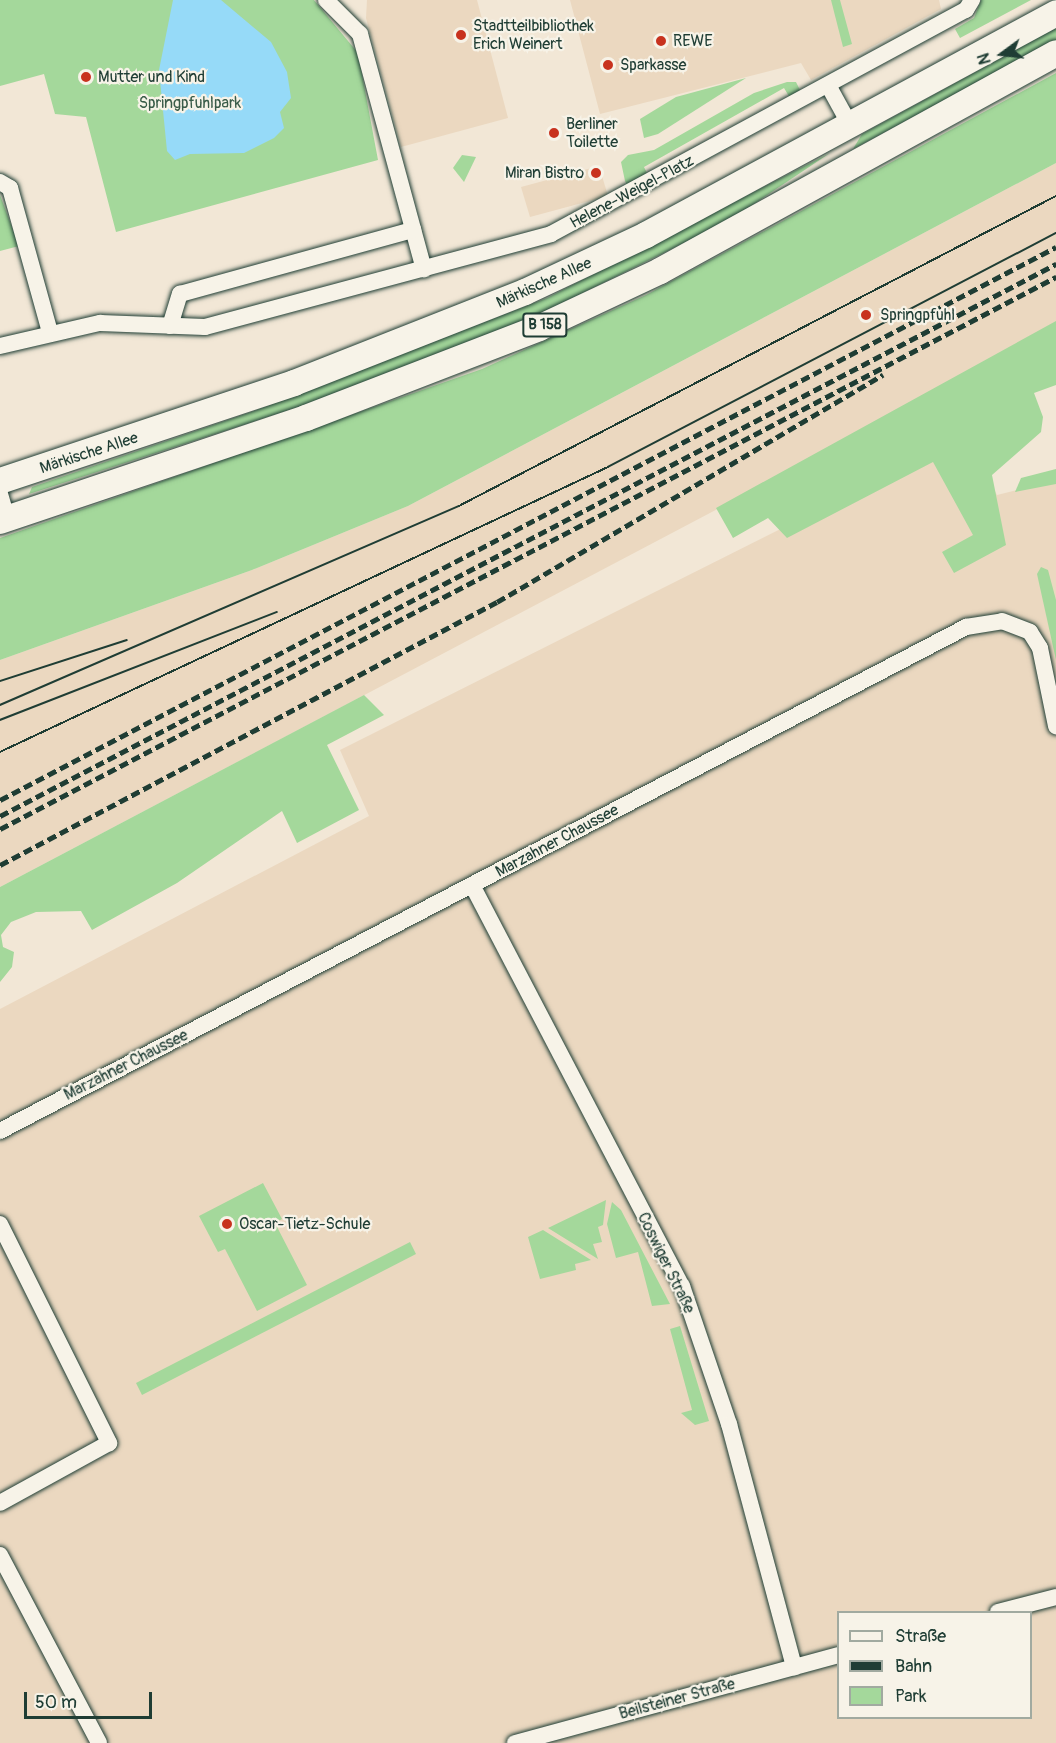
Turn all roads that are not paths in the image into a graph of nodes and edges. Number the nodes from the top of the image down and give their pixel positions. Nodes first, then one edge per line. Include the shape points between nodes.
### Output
1 (326, 0) edge
2 (972, 0) edge
3 (1056, 13) edge
4 (1056, 53) edge
5 (828, 85) junction
6 (850, 125) junction
7 (0, 182) edge
8 (737, 228) junction
9 (413, 230) junction
10 (423, 269) junction
11 (170, 326) junction
12 (50, 332) junction
13 (0, 346) edge
14 (0, 481) edge
15 (0, 494) edge
16 (3, 520) edge
17 (1056, 726) edge
18 (472, 885) junction
19 (0, 1131) edge
20 (0, 1224) edge
21 (0, 1503) edge
22 (0, 1555) edge
23 (1056, 1597) edge
24 (1002, 1611) edge
25 (837, 1655) edge
26 (794, 1667) junction
27 (99, 1743) edge
28 (515, 1743) edge

1 - 9 street via 360,34
2 - 5 street, Helene-Weigel-Platz via 966,10
3 - 6 main road, Märkische Allee / B 158
4 - 8 main road, B 158
5 - 6 street
5 - 10 street, Helene-Weigel-Platz via 561,230
6 - 8 main road via 850,145 843,154 765,198
6 - 14 main road, Märkische Allee / B 158 via 588,263 417,338
7 - 12 street via 10,188
8 - 16 main road, B 158 via 630,285 441,368
9 - 10 street
9 - 11 street via 180,294
10 - 11 street, Helene-Weigel-Platz via 206,327
11 - 12 street via 100,322
12 - 13 street
15 - 16 street
17 - 18 street, Marzahner Chaussee via 1040,648 1030,632 1002,621 966,627
18 - 19 street, Marzahner Chaussee
18 - 26 street, Coswiger Straße via 682,1286 729,1424
20 - 21 street via 109,1443
22 - 27 street
23 - 24 street
25 - 26 street, Beilsteiner Straße
26 - 28 street, Beilsteiner Straße

